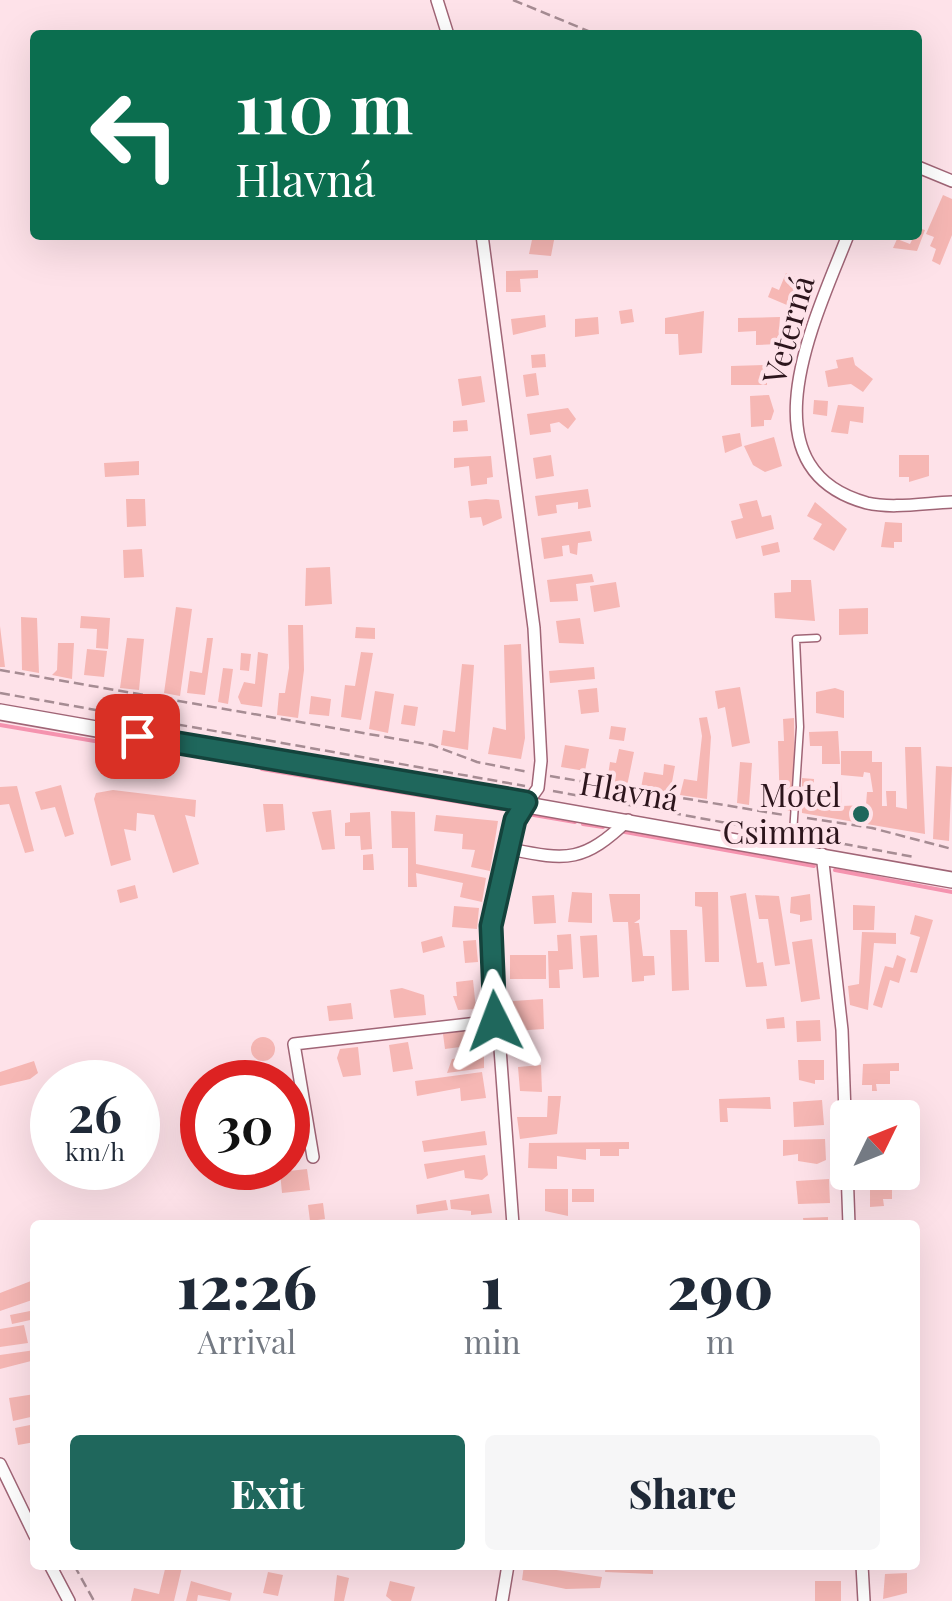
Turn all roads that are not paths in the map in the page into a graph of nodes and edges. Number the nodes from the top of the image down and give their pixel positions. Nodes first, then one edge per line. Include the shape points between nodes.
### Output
1 (437, 0) edge
2 (446, 30) edge
3 (922, 168) edge
4 (952, 181) edge
5 (483, 240) edge
6 (846, 240) edge
7 (952, 502) edge
8 (817, 638) dead end
9 (0, 712) edge
10 (526, 802) junction
11 (628, 820) junction
12 (793, 842) junction
13 (510, 849) junction
14 (822, 854) junction
15 (952, 880) edge
16 (495, 1021) junction
17 (313, 1156) dead end
18 (513, 1220) edge
19 (849, 1220) edge
20 (0, 1464) edge
21 (30, 1526) edge
22 (52, 1570) edge
23 (507, 1570) edge
24 (862, 1570) edge
25 (68, 1601) edge
26 (502, 1601) edge
27 (864, 1601) edge

1 - 2 street
3 - 4 street
5 - 10 street via 534,628 539,782
6 - 7 street, Veterná via 803,354 794,414 802,445 817,473 870,504
8 - 12 lane via 796,639 800,727
9 - 10 street, Hlavná
10 - 11 street, Hlavná
10 - 13 street
11 - 12 street, Hlavná
11 - 13 street via 608,840 573,858
12 - 14 street, Hlavná
13 - 16 street via 491,926
14 - 15 street, Hlavná
14 - 19 street via 842,1030
16 - 17 street via 294,1044
16 - 18 street
20 - 21 street
22 - 25 street
23 - 26 street
24 - 27 street

